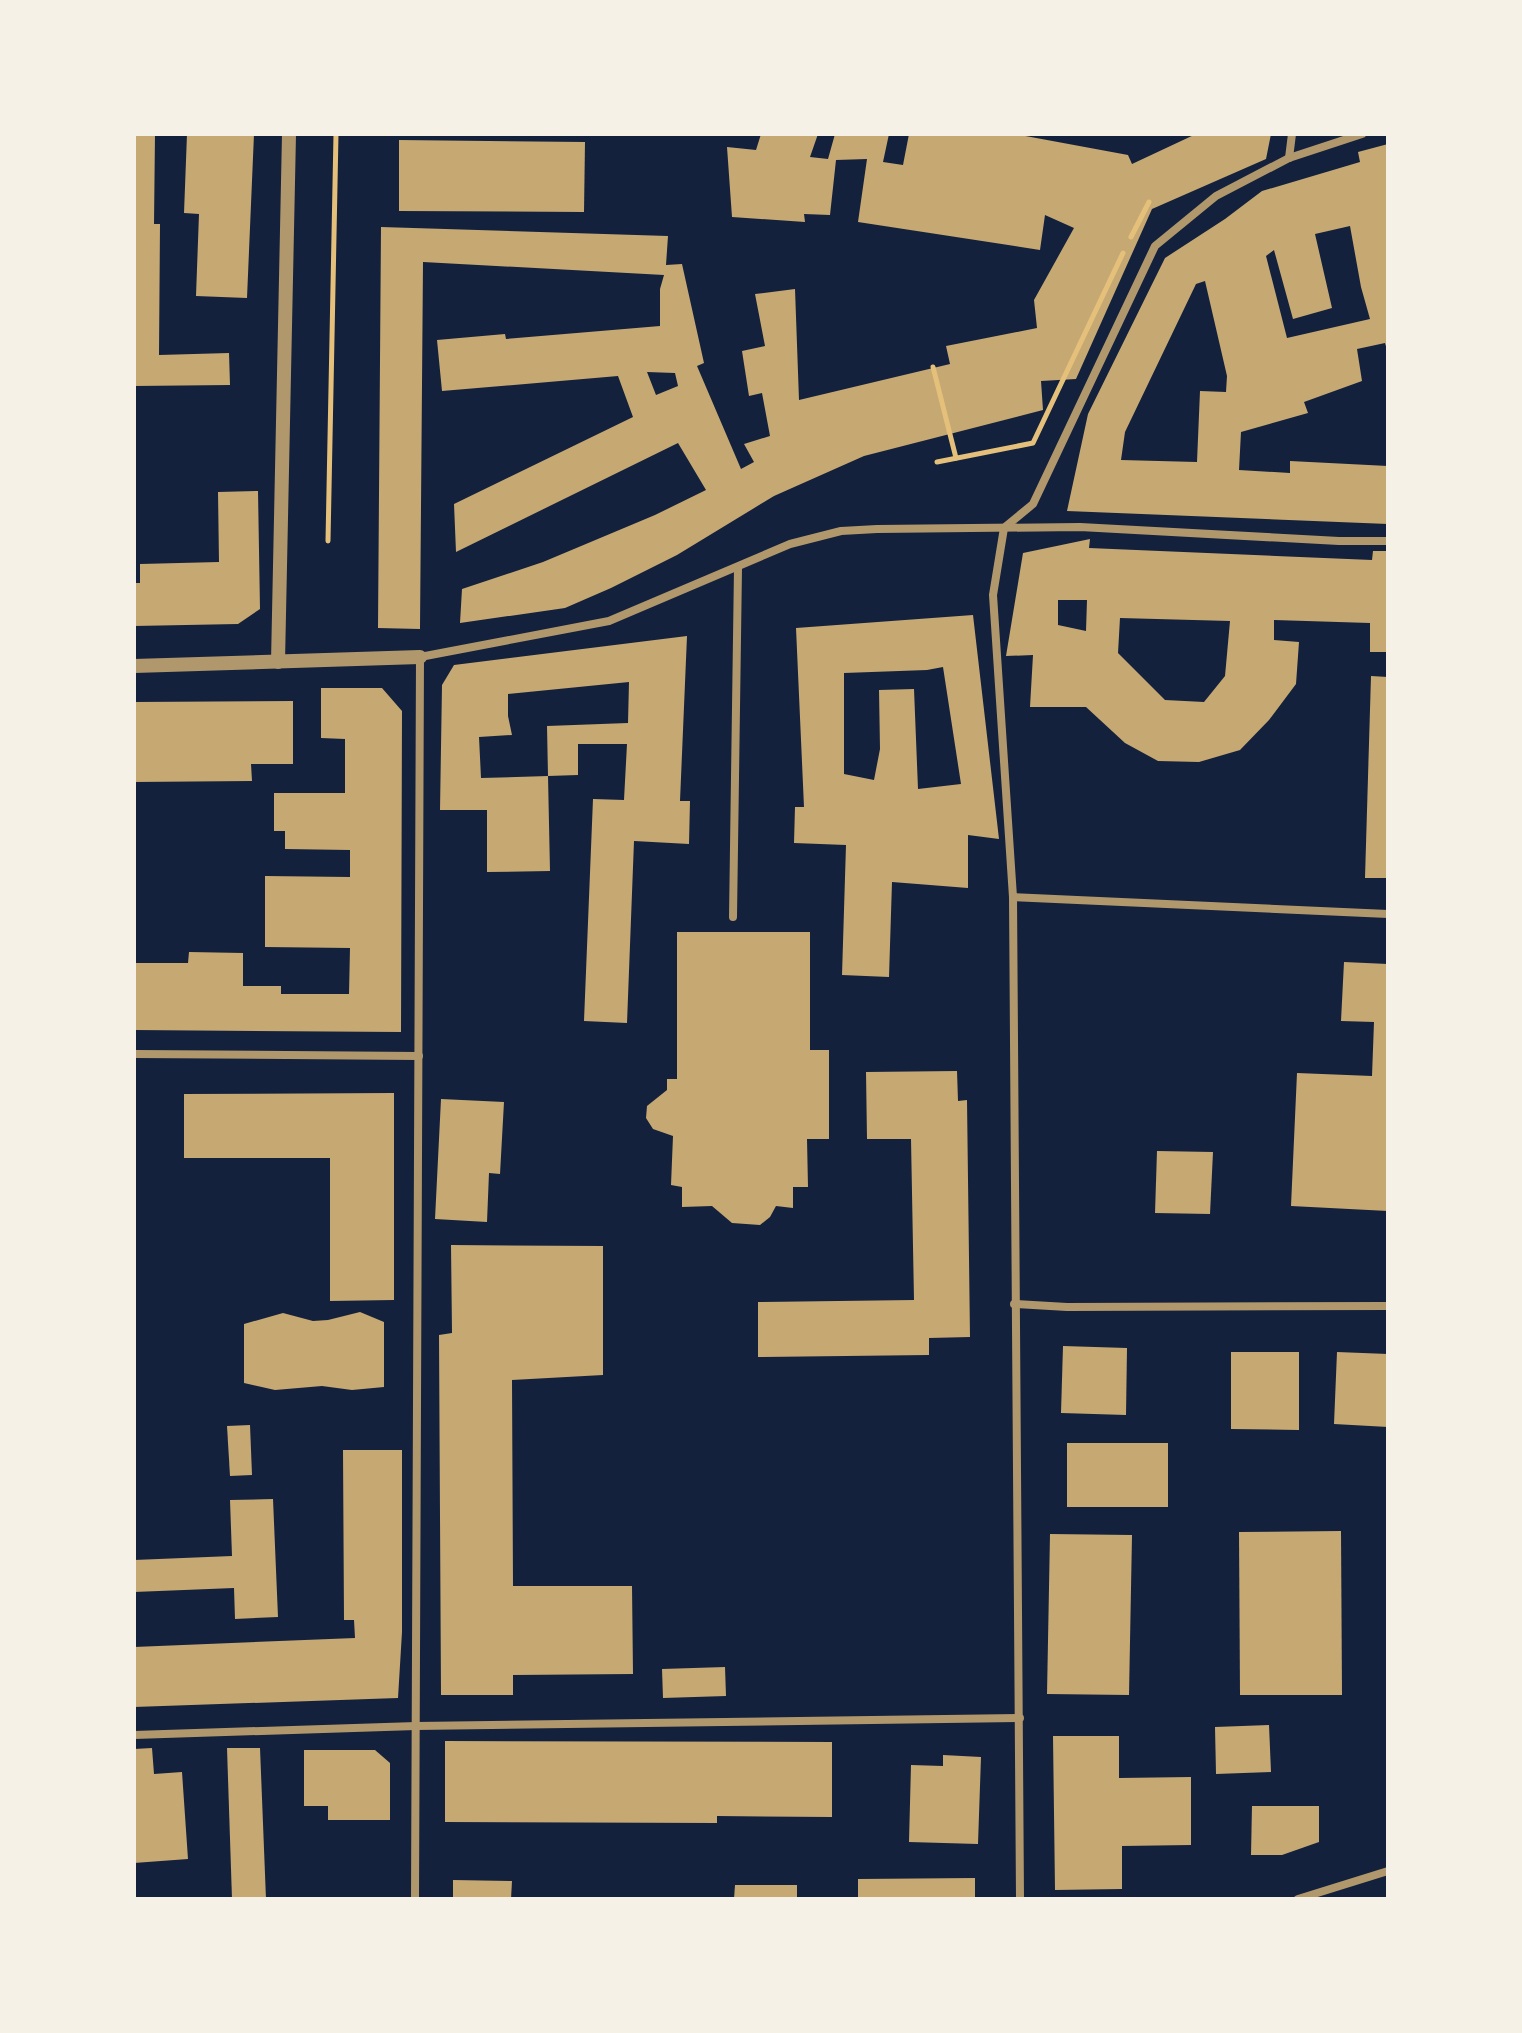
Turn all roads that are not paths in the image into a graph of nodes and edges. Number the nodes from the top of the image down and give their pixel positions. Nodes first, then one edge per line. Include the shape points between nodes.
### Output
1 (289, 134) edge
2 (1292, 134) edge
3 (1362, 134) edge
4 (1289, 158) junction
5 (1004, 528) junction
6 (1388, 541) edge
7 (738, 568) junction
8 (420, 657) junction
9 (278, 662) junction
10 (134, 666) edge
11 (1013, 897) junction
12 (1388, 914) edge
13 (733, 917) dead end
14 (134, 1054) edge
15 (419, 1056) junction
16 (1014, 1304) junction
17 (1388, 1306) edge
18 (1020, 1718) junction
19 (416, 1726) junction
20 (134, 1735) edge
21 (1388, 1871) edge
22 (415, 1899) edge
23 (1020, 1899) edge
24 (1298, 1899) edge

1 - 9 street
2 - 4 street
3 - 4 street
4 - 5 street via 1216,196 1155,246 1033,504
5 - 6 street
5 - 7 street via 841,531 790,544
5 - 11 street via 993,595
7 - 8 street via 609,621
7 - 13 street
8 - 9 street
8 - 15 street
9 - 10 street
11 - 12 street
11 - 16 street
14 - 15 street
15 - 19 street
16 - 17 street
16 - 18 street
18 - 19 street
18 - 23 street
19 - 20 street
19 - 22 street
21 - 24 street

